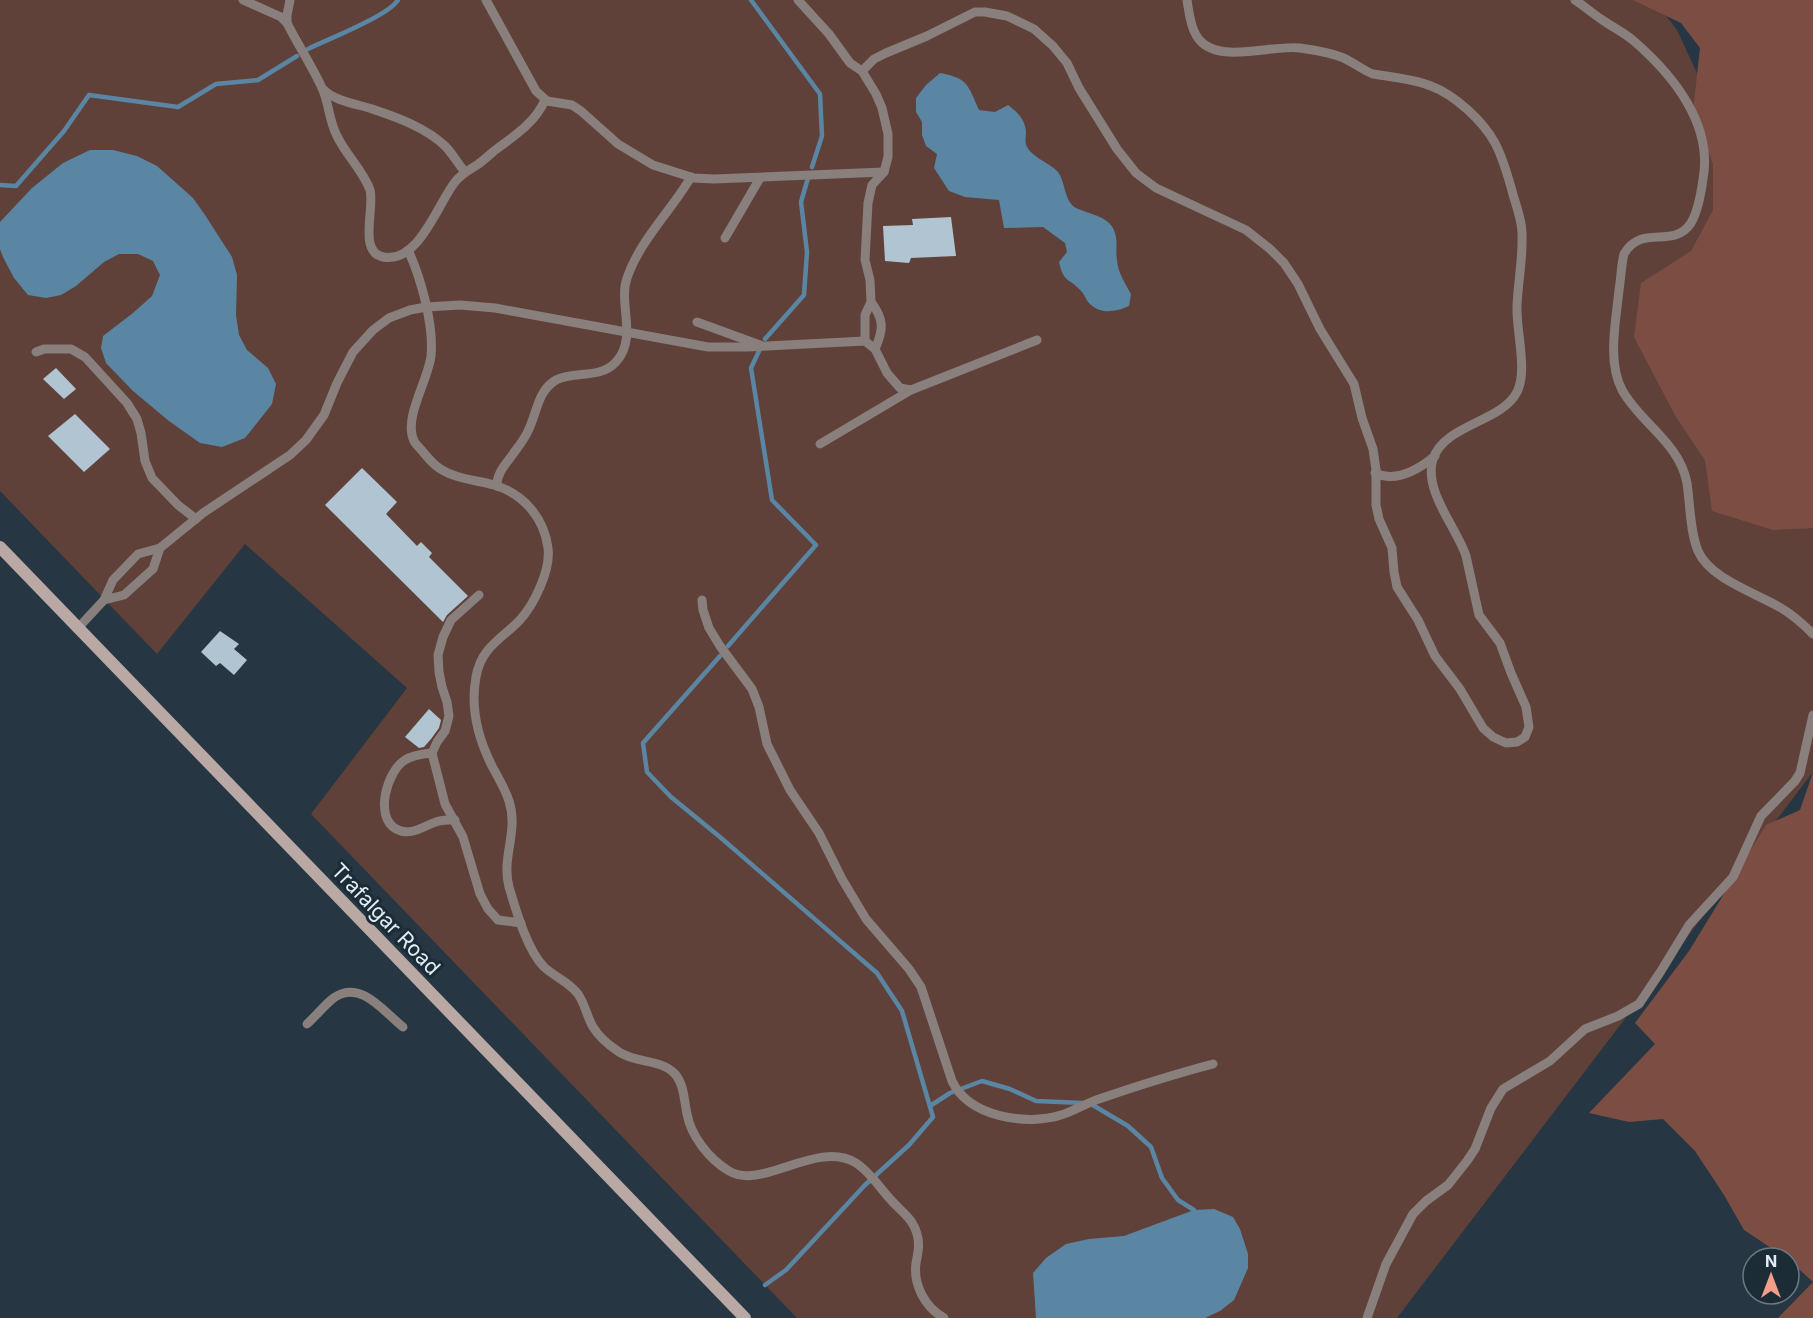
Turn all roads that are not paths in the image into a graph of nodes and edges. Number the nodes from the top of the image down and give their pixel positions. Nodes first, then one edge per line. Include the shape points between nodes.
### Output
1 (243, 0) edge
2 (290, 0) edge
3 (486, 0) edge
4 (798, 0) edge
5 (1187, 0) edge
6 (1575, 0) edge
7 (287, 23) junction
8 (862, 71) junction
9 (323, 89) junction
10 (545, 100) junction
11 (465, 172) junction
12 (884, 172) junction
13 (691, 177) junction
14 (760, 178) junction
15 (725, 238) dead end
16 (408, 250) junction
17 (871, 302) junction
18 (426, 307) junction
19 (697, 322) dead end
20 (627, 332) junction
21 (1036, 340) dead end
22 (865, 341) junction
23 (762, 346) junction
24 (875, 349) junction
25 (36, 351) dead end
26 (911, 390) junction
27 (820, 444) dead end
28 (1435, 456) junction
29 (1375, 473) junction
30 (497, 486) junction
31 (196, 519) junction
32 (0, 548) edge
33 (160, 548) junction
34 (479, 595) dead end
35 (104, 600) junction
36 (702, 600) dead end
37 (78, 627) junction
38 (1813, 634) edge
39 (1813, 715) edge
40 (432, 753) junction
41 (454, 820) junction
42 (521, 923) junction
43 (307, 1024) dead end
44 (403, 1027) dead end
45 (1213, 1064) dead end
46 (745, 1318) edge
47 (944, 1318) edge
48 (1367, 1318) edge

1 - 7 lane
2 - 7 lane
3 - 10 lane via 536,91
4 - 8 lane via 850,63
5 - 28 lane via 1196,36 1211,48 1227,52 1301,48 1343,57 1373,74 1430,85 1465,108 1493,140 1522,226 1517,314 1521,380 1512,399 1447,441
6 - 38 lane via 1634,41 1672,80 1690,107 1705,156 1701,194 1690,224 1679,234 1641,239 1624,254 1614,349 1622,390 1685,472 1695,540 1705,562 1790,614
7 - 9 lane
8 - 12 lane via 885,120 889,145
8 - 29 lane via 886,52 975,12 1007,16 1035,29 1067,63 1104,129 1136,173 1156,188 1246,230 1284,263 1354,384 1371,441
9 - 11 lane via 419,128 444,146
9 - 16 lane via 336,134 370,192 370,246 383,257
10 - 11 lane via 524,129
10 - 13 lane via 572,105 640,158
11 - 16 lane
12 - 14 lane
12 - 17 lane via 873,185 868,203 865,260
13 - 14 lane
13 - 20 lane via 640,251 626,280
14 - 15 lane
16 - 18 lane
17 - 22 lane via 865,315
17 - 24 lane via 879,313 882,334
18 - 20 lane via 460,304 495,308
18 - 30 lane via 431,355 413,418 414,441 438,467
18 - 31 lane via 389,318 373,330 353,351 324,415 306,440
19 - 23 lane
20 - 23 lane via 708,347
20 - 30 lane via 620,356 608,368 591,375 561,378 547,387 528,433 499,474
21 - 26 lane
22 - 23 lane
22 - 24 lane
24 - 26 lane via 887,374 900,388
25 - 31 lane via 71,350 85,357 127,403 136,419 152,478
26 - 27 lane
28 - 29 lane via 1396,477
28 - 29 lane via 1435,488 1463,547 1479,615 1500,643 1526,707 1529,727 1517,742 1506,743 1483,728 1435,656 1397,587 1392,548 1377,511
30 - 42 lane via 532,508 548,551 544,576 531,604 521,619 487,649 477,669 474,690 474,712 481,740 506,791 513,816 508,882
31 - 33 lane
32 - 37 main road, Trafalgar Road
33 - 35 lane via 138,554 112,579
33 - 35 lane via 153,569 124,595
34 - 40 lane via 451,620 443,637 439,672 449,716 446,731
35 - 37 lane
36 - 45 lane via 709,628 752,688 767,744 790,790 819,833 866,919 921,987 948,1069 966,1100 1002,1115 1049,1118 1097,1099
37 - 46 main road, Trafalgar Road
39 - 48 lane via 1800,772 1761,816 1733,877 1689,925 1639,1004 1585,1029 1550,1061 1503,1089 1467,1161 1448,1185 1413,1214 1386,1264
40 - 41 lane via 444,804
40 - 41 lane via 405,760 397,768 384,797 386,816 389,823 406,832
41 - 42 lane via 464,837 488,909 498,920
42 - 47 lane via 541,964 573,988 592,1025 616,1051 674,1073 698,1140 725,1169 749,1176 820,1158 847,1159 860,1166 912,1223 919,1245 915,1270 920,1290 929,1308
43 - 44 lane via 326,1004 345,992 360,993

